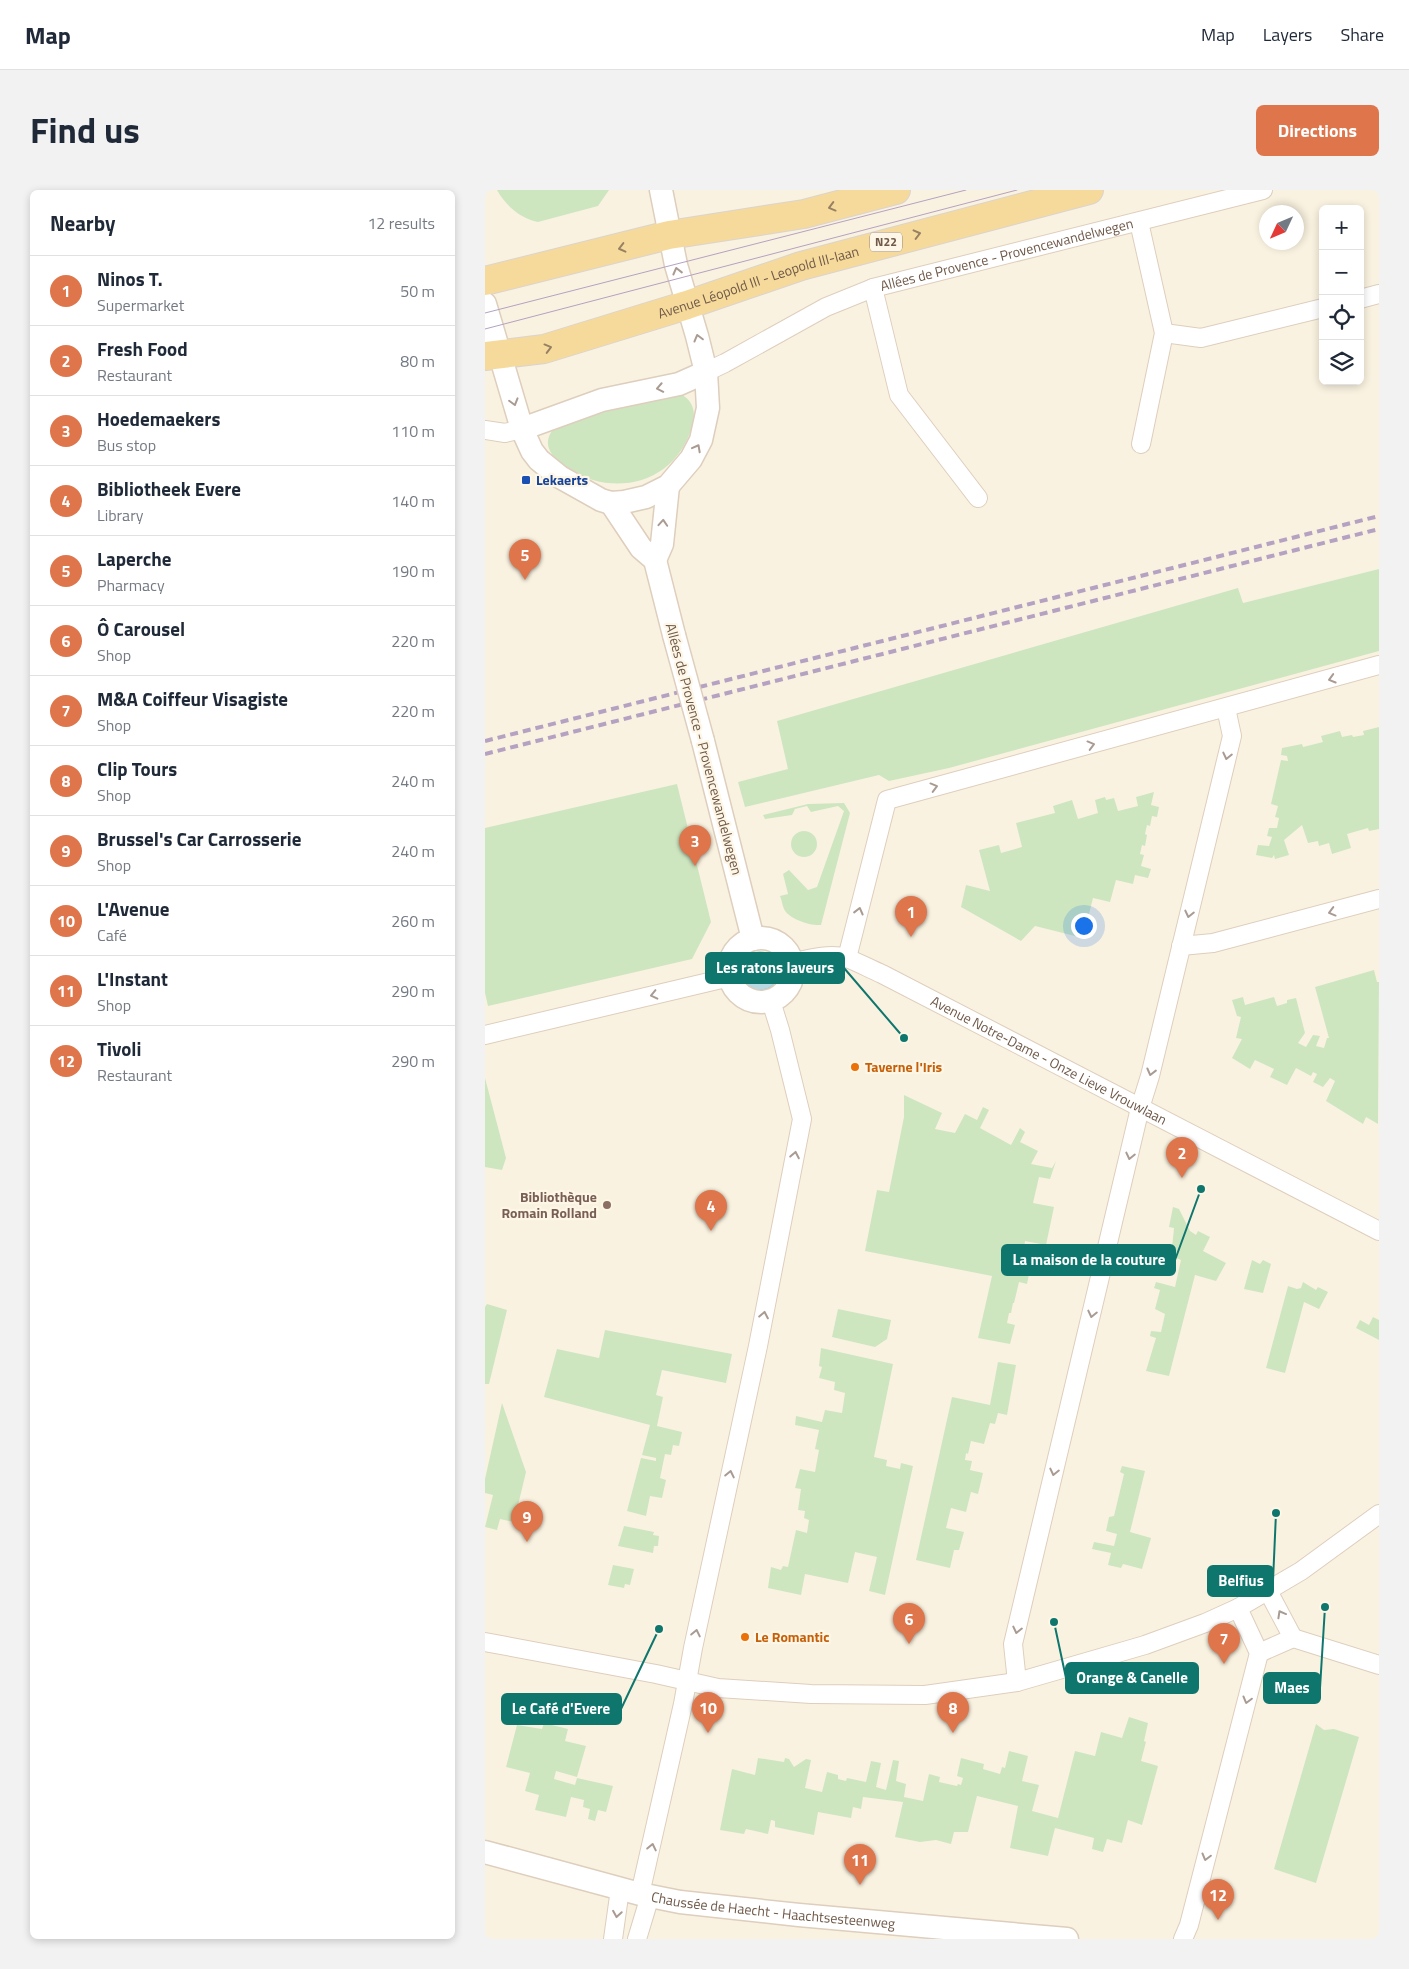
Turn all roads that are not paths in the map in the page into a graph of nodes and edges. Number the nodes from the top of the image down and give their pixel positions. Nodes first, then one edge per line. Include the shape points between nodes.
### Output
1 (661, 190) edge
2 (896, 190) edge
3 (1089, 190) edge
4 (1263, 190) edge
5 (867, 194) edge
6 (1139, 222) junction
7 (669, 235) junction
8 (485, 281) edge
9 (873, 288) junction
10 (1379, 294) edge
11 (1364, 298) edge
12 (485, 304) edge
13 (687, 305) junction
14 (1319, 309) edge
15 (1164, 332) junction
16 (492, 355) edge
17 (705, 372) junction
18 (521, 429) junction
19 (485, 430) edge
20 (1141, 444) dead end
21 (668, 486) junction
22 (978, 498) dead end
23 (611, 502) junction
24 (655, 560) junction
25 (1379, 665) edge
26 (1226, 708) junction
27 (1379, 899) edge
28 (753, 939) junction
29 (1181, 946) junction
30 (847, 958) junction
31 (792, 963) junction
32 (730, 977) junction
33 (771, 1001) junction
34 (485, 1035) edge
35 (1140, 1108) junction
36 (1379, 1231) edge
37 (1379, 1514) edge
38 (1268, 1591) junction
39 (1238, 1608) junction
40 (1293, 1638) junction
41 (485, 1642) edge
42 (1259, 1653) junction
43 (1379, 1665) edge
44 (687, 1681) junction
45 (1017, 1682) junction
46 (485, 1852) edge
47 (637, 1893) junction
48 (613, 1939) edge
49 (637, 1939) edge
50 (1067, 1939) edge
51 (1183, 1939) edge

1 - 7 street
2 - 5 main road
13 -> 3 main road, Avenue Léopold III - Leopold III-laan / N22 via 801,266
4 - 6 street, Allées de Provence - Provencewandelwegen
5 -> 7 main road via 804,214
6 - 9 street, Allées de Provence - Provencewandelwegen
6 - 15 street, Allées de Provence - Provencewandelwegen
7 -> 8 main road
13 -> 7 street
9 - 17 street, Allées de Provence - Provencewandelwegen via 826,306
9 - 22 street, Allées de Provence - Provencewandelwegen via 899,395
10 - 11 street
12 - 16 street
16 -> 13 main road, Avenue Léopold III - Leopold III-laan / N22 via 544,349
17 -> 13 street
14 - 15 street via 1201,338
15 - 20 street, Allées de Provence - Provencewandelwegen
16 -> 18 street
17 -> 18 street, Allées de Provence - Provencewandelwegen via 679,384 602,400
21 -> 17 street via 691,459 701,440 708,408
18 - 19 street via 505,433
18 - 23 street via 539,460 560,477 601,500
21 - 23 street via 646,497
24 -> 21 street via 662,544
23 - 24 street via 641,548
24 - 28 street, Allées de Provence - Provencewandelwegen, bridge
25 -> 26 street
26 -> 29 street via 1232,736
30 -> 26 street via 887,800
27 -> 29 street via 1213,944
28 - 31 street via 778,943 786,950
28 - 32 street via 737,949 731,959
29 -> 35 street
30 - 31 street, Avenue Notre-Dame - Onze Lieve Vrouwlaan via 810,958
30 - 35 street, Avenue Notre-Dame - Onze Lieve Vrouwlaan
31 - 33 street via 791,981 785,992
32 - 33 street via 745,998 755,1002
32 -> 34 street
44 -> 33 street via 802,1119
35 - 36 street, Avenue Notre-Dame - Onze Lieve Vrouwlaan
35 -> 45 street via 1013,1644
37 - 38 street
38 - 39 street
40 -> 38 street
39 - 42 street
39 - 45 street via 1145,1644
40 - 42 street
40 - 43 street
41 - 44 street
42 -> 51 street
44 - 45 street via 718,1688 811,1694 916,1695
47 -> 44 street
46 - 47 street, Chaussée de Haecht - Haachtsesteenweg
47 -> 48 street
47 - 49 street
47 - 50 street, Chaussée de Haecht - Haachtsesteenweg via 680,1902 799,1915

